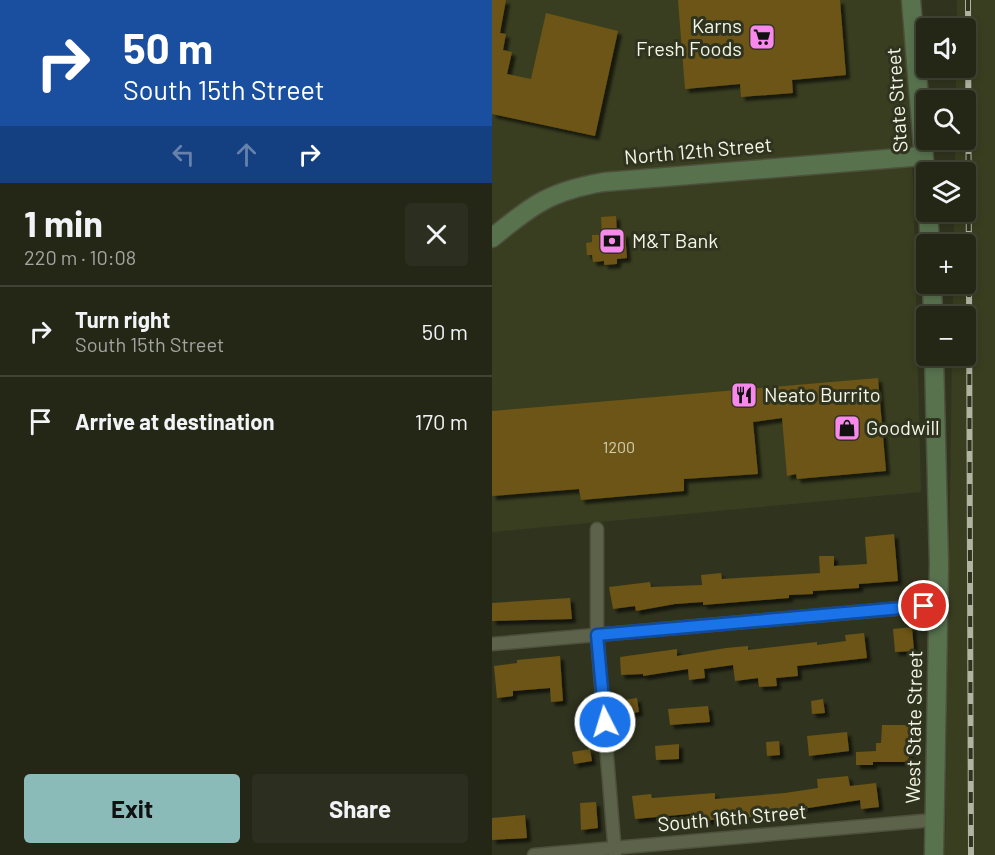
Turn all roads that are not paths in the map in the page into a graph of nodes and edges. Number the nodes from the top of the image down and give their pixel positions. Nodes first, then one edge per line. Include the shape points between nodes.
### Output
1 (911, 0) edge
2 (923, 156) junction
3 (924, 162) edge
4 (492, 238) edge
5 (934, 366) edge
6 (597, 529) dead end
7 (939, 605) junction
8 (597, 635) junction
9 (492, 644) edge
10 (934, 820) junction
11 (615, 851) edge
12 (534, 855) edge
13 (933, 855) edge

1 - 2 main road, State Street
2 - 3 main road, State Street
2 - 4 main road, North 12th Street via 604,182 572,188 541,200
5 - 7 main road, West State Street
6 - 8 street
7 - 8 street
7 - 10 main road, West State Street
8 - 9 street
8 - 11 street
10 - 11 street, South 16th Street
10 - 13 main road, West State Street
11 - 12 street, South 16th Street

